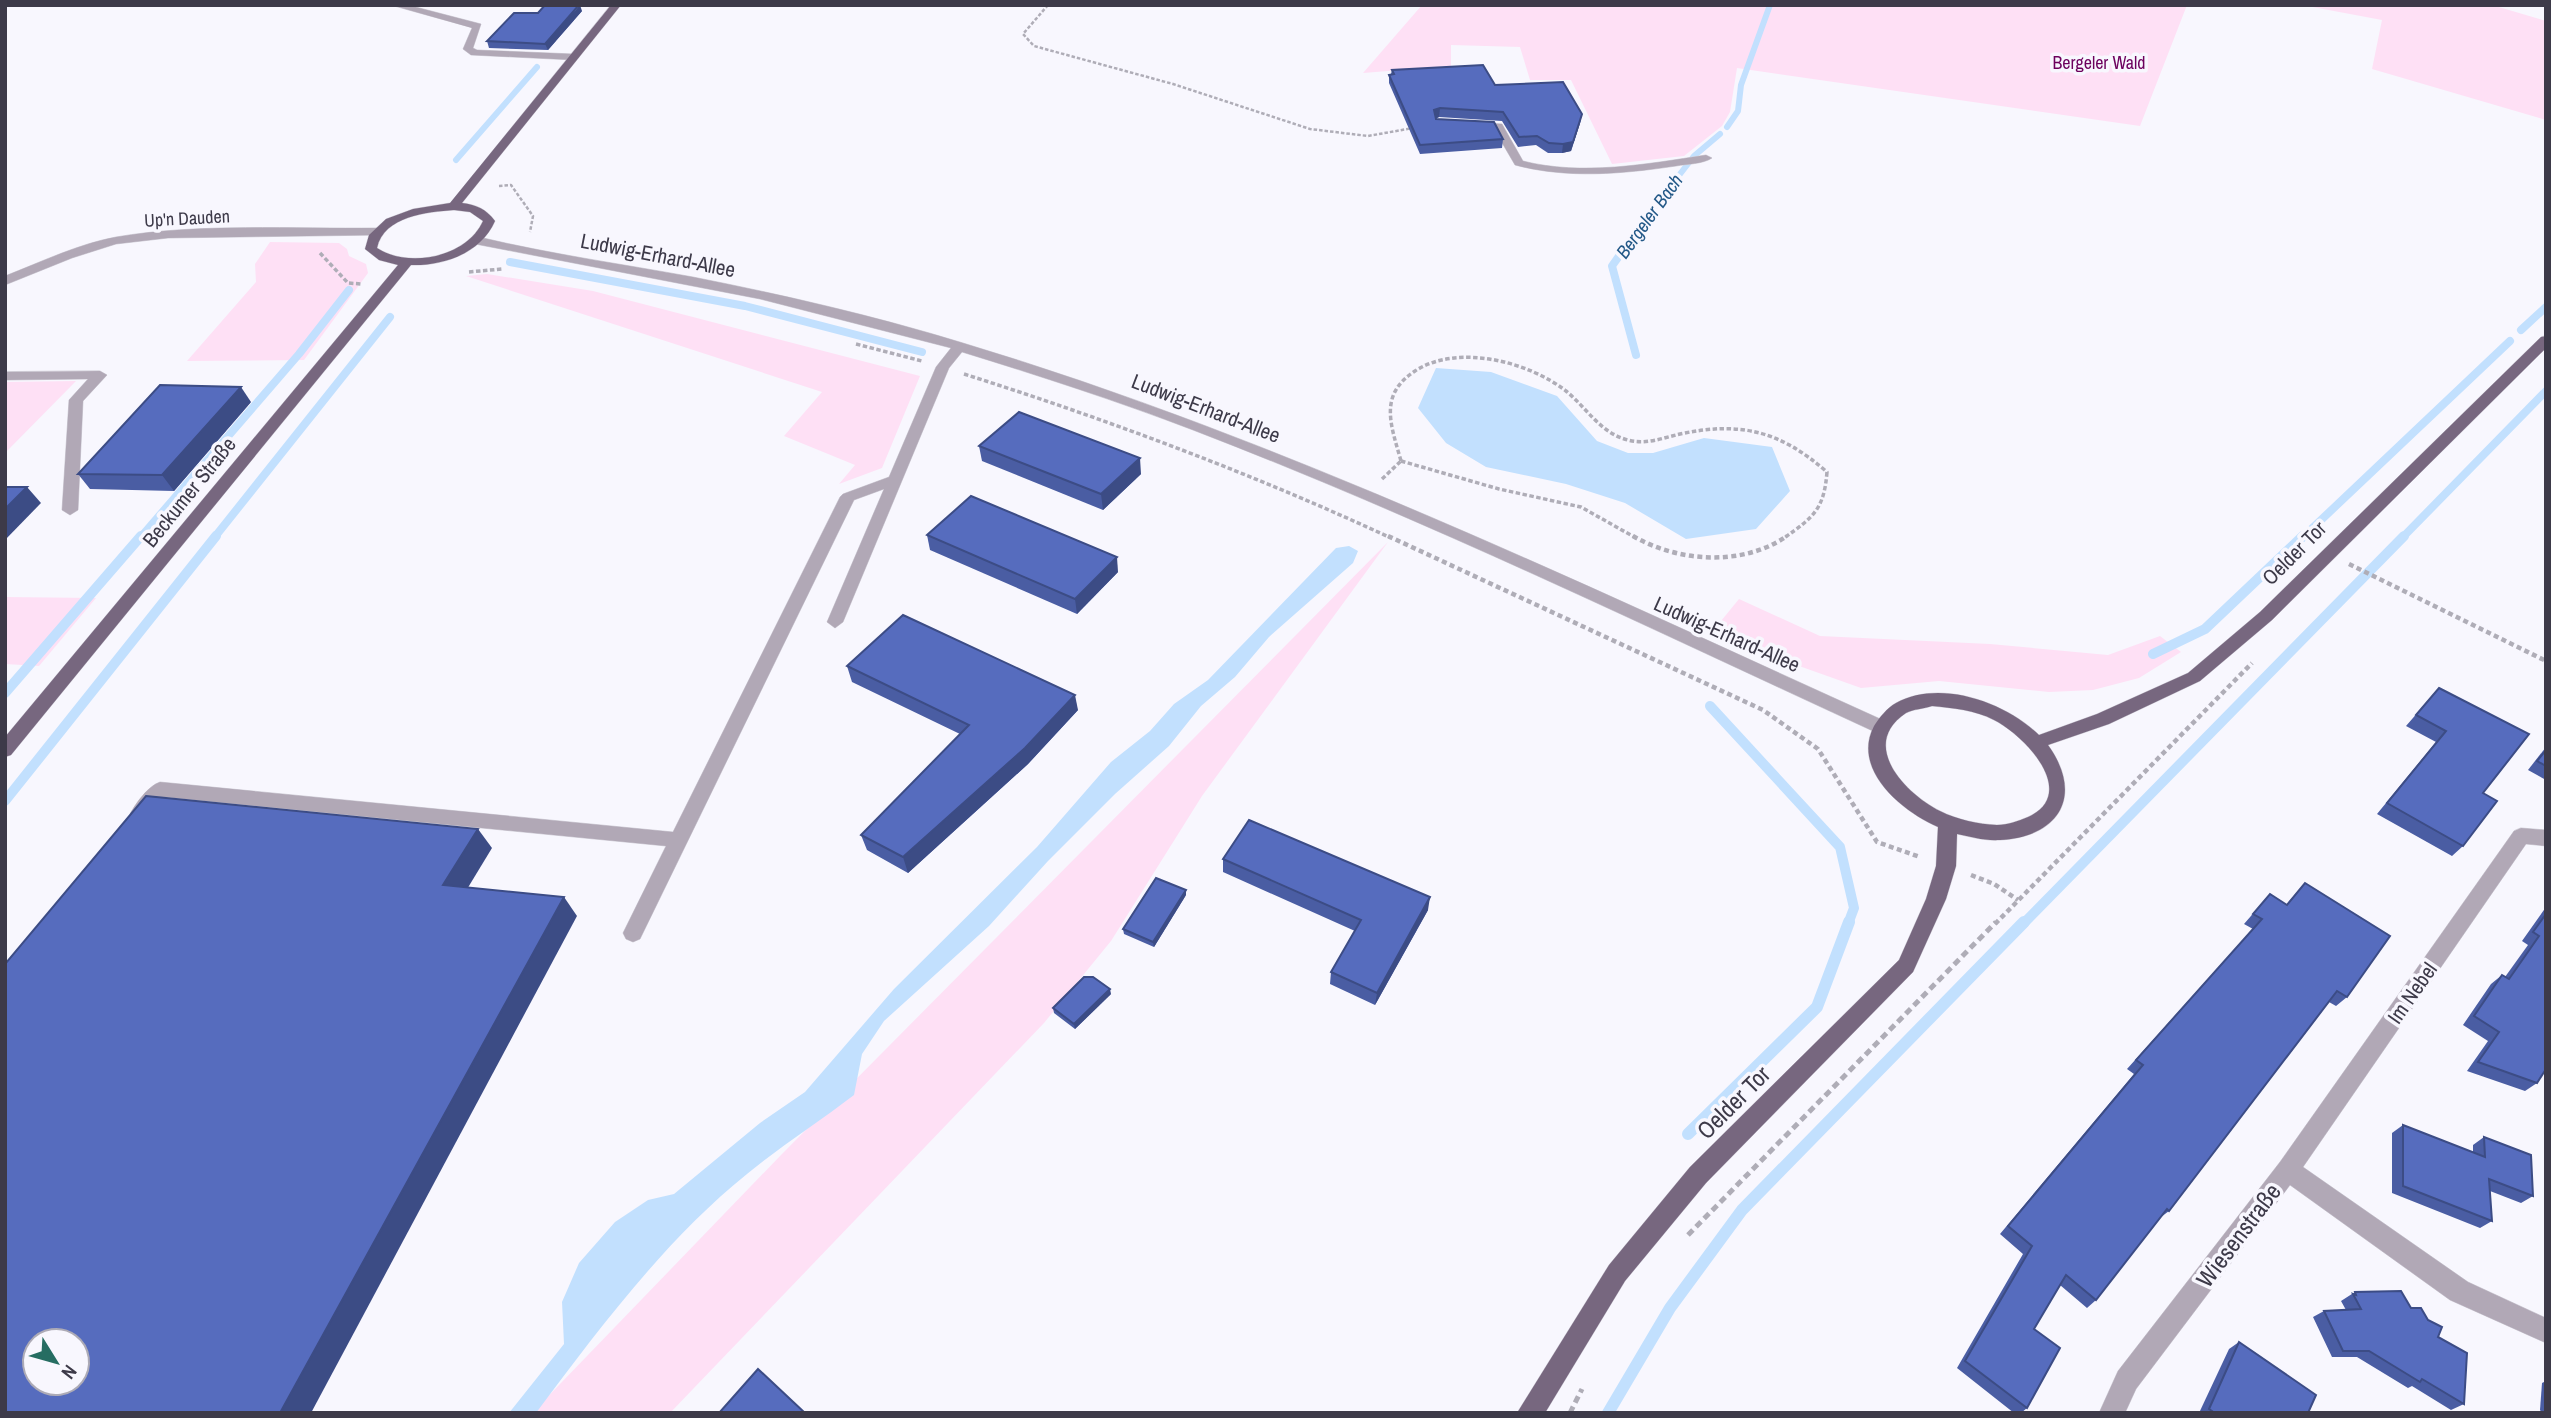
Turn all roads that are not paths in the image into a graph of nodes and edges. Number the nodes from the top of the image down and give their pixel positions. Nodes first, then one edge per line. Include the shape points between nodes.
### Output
1 (396, 5) edge
2 (615, 5) edge
3 (574, 57) junction
4 (1462, 125) edge
5 (1706, 158) dead end
6 (454, 206) junction
7 (377, 232) junction
8 (479, 241) junction
9 (406, 263) junction
10 (5, 281) edge
11 (2544, 344) edge
12 (960, 346) junction
13 (5, 376) edge
14 (895, 480) junction
15 (70, 510) dead end
16 (835, 622) dead end
17 (1881, 727) junction
18 (2038, 742) junction
19 (5, 750) edge
20 (1948, 824) junction
21 (125, 831) edge
22 (2546, 838) edge
23 (678, 840) junction
24 (633, 933) dead end
25 (2288, 1170) junction
26 (2546, 1331) edge
27 (1530, 1413) edge
28 (2112, 1413) edge

1 - 3 street via 478,26 468,49 475,54
2 - 3 main road
3 - 6 main road
4 - 5 street via 1498,126 1519,163 1536,170 1602,169
6 - 7 main road via 411,213
6 - 8 main road via 484,213 488,231
7 - 9 main road via 371,249 378,256
7 - 10 street, Up'n Dauden via 167,234 115,241
8 - 9 main road via 432,260
8 - 12 street, Ludwig-Erhard-Allee via 696,282
9 - 19 main road, Beckumer Straße
11 - 18 main road, Oelder Tor via 2266,616 2194,677 2103,719
12 - 14 street via 943,367
12 - 17 street, Ludwig-Erhard-Allee via 1095,389 1366,494
13 - 15 street via 100,376 76,400
14 - 16 street
14 - 23 street via 848,497
17 - 18 main road via 1901,708 1932,700 1969,703 2007,718
17 - 20 main road via 1879,760 1888,779 1924,812
18 - 20 main road via 2054,764 2059,787 2054,808 2037,824 2011,832 1980,832
20 - 27 main road, Oelder Tor via 1946,866 1906,966 1698,1175 1616,1273
21 - 23 street via 160,789
22 - 25 street, Im Nebel via 2521,836
23 - 24 street
25 - 26 street, Wiesenstraße via 2459,1291
25 - 28 street, Wiesenstraße via 2127,1380

